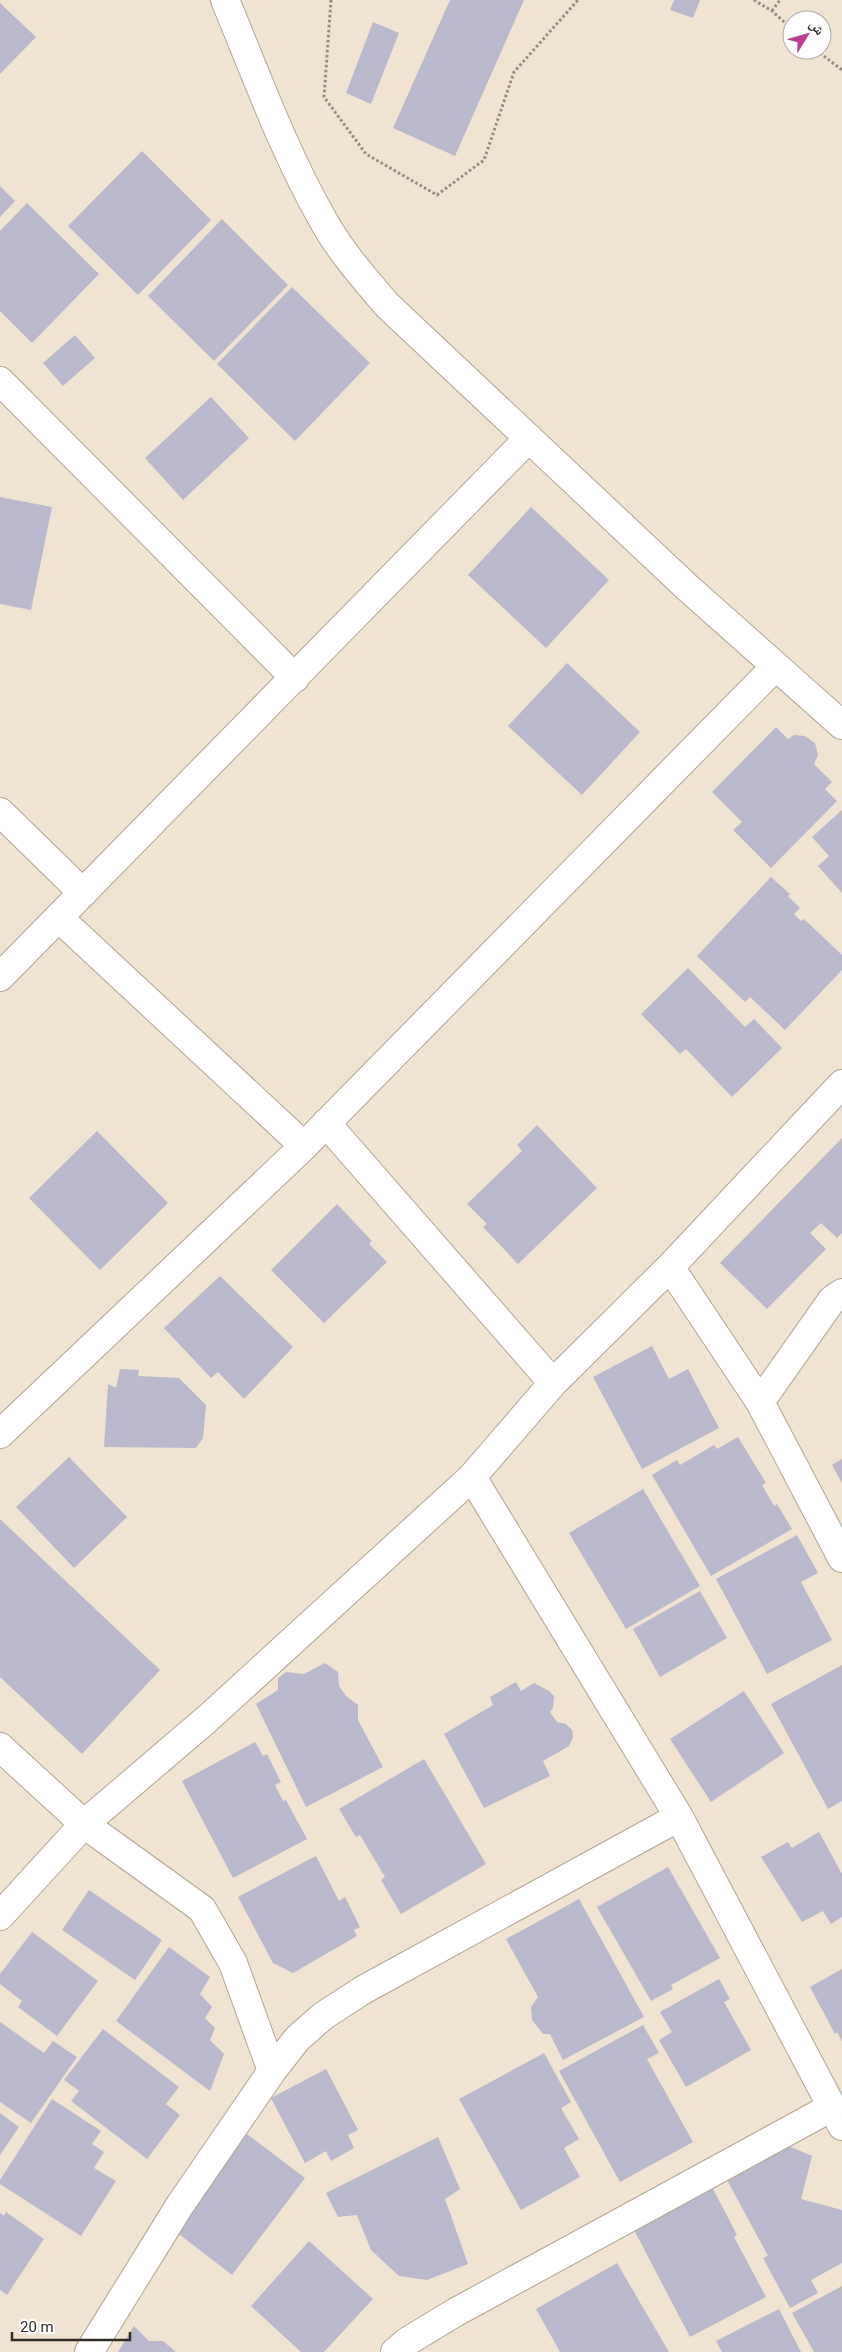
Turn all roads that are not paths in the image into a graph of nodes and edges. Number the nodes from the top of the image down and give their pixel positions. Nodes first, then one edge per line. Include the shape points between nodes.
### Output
1 (225, 0) edge
2 (0, 381) edge
3 (529, 438) junction
4 (775, 667) junction
5 (295, 678) junction
6 (842, 725) edge
7 (0, 812) edge
8 (83, 893) junction
9 (59, 918) junction
10 (0, 977) edge
11 (842, 1084) edge
12 (326, 1123) junction
13 (304, 1146) junction
14 (670, 1267) junction
15 (842, 1293) edge
16 (553, 1383) junction
17 (760, 1402) junction
18 (0, 1434) edge
19 (472, 1477) junction
20 (842, 1558) edge
21 (0, 1747) edge
22 (679, 1818) junction
23 (84, 1824) junction
24 (0, 1916) edge
25 (272, 2071) junction
26 (837, 2117) edge
27 (405, 2348) edge
28 (89, 2352) edge

1 - 3 street via 271,114 323,220 343,252 388,305
2 - 5 street
3 - 4 street
3 - 5 street
4 - 6 street
4 - 12 street
5 - 8 street
7 - 8 street
8 - 9 street
9 - 10 street
9 - 13 street
11 - 14 street
12 - 13 street
12 - 16 street
13 - 18 street
14 - 16 street
14 - 17 street
15 - 17 street via 832,1300
16 - 19 street
17 - 20 street
19 - 22 street
19 - 23 street via 207,1719
21 - 23 street
22 - 25 street via 363,1990 323,2016 297,2040
22 - 26 street
23 - 24 street
23 - 25 street via 202,1909 234,1963
25 - 28 street via 180,2205
26 - 27 street

